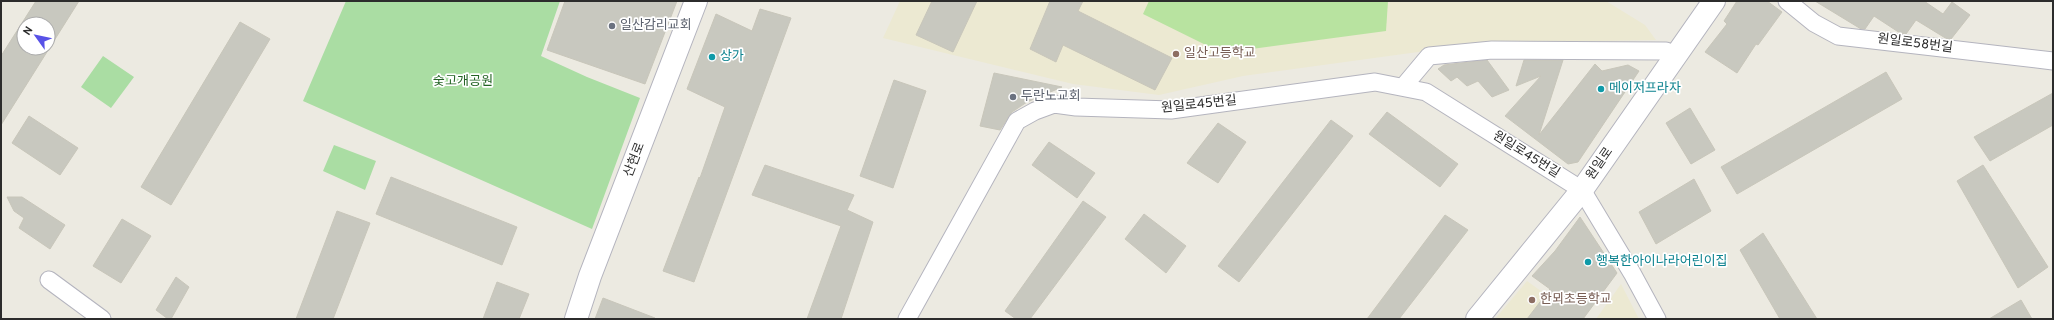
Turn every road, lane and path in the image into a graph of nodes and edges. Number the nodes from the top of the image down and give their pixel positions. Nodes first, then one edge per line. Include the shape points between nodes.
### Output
1 (696, 1) edge
2 (1714, 1) edge
3 (1787, 1) edge
4 (1675, 55) junction
5 (2053, 61) edge
6 (1403, 87) junction
7 (1582, 190) junction
8 (49, 280) dead end
9 (102, 319) edge
10 (576, 319) edge
11 (907, 319) edge
12 (1477, 319) edge
13 (1657, 319) edge

1 - 10 street, 산현로 via 590,276
2 - 4 street, 원일로
3 - 5 street, 원일로58번길 via 1814,23 1838,36
4 - 6 street via 1666,51 1492,50 1429,56
4 - 7 street, 원일로
6 - 7 street, 원일로45번길 via 1426,92
6 - 11 street, 원일로45번길 via 1375,82 1171,110 1054,104 1035,111 1017,121
7 - 12 street, 원일로
7 - 13 street
8 - 9 street

